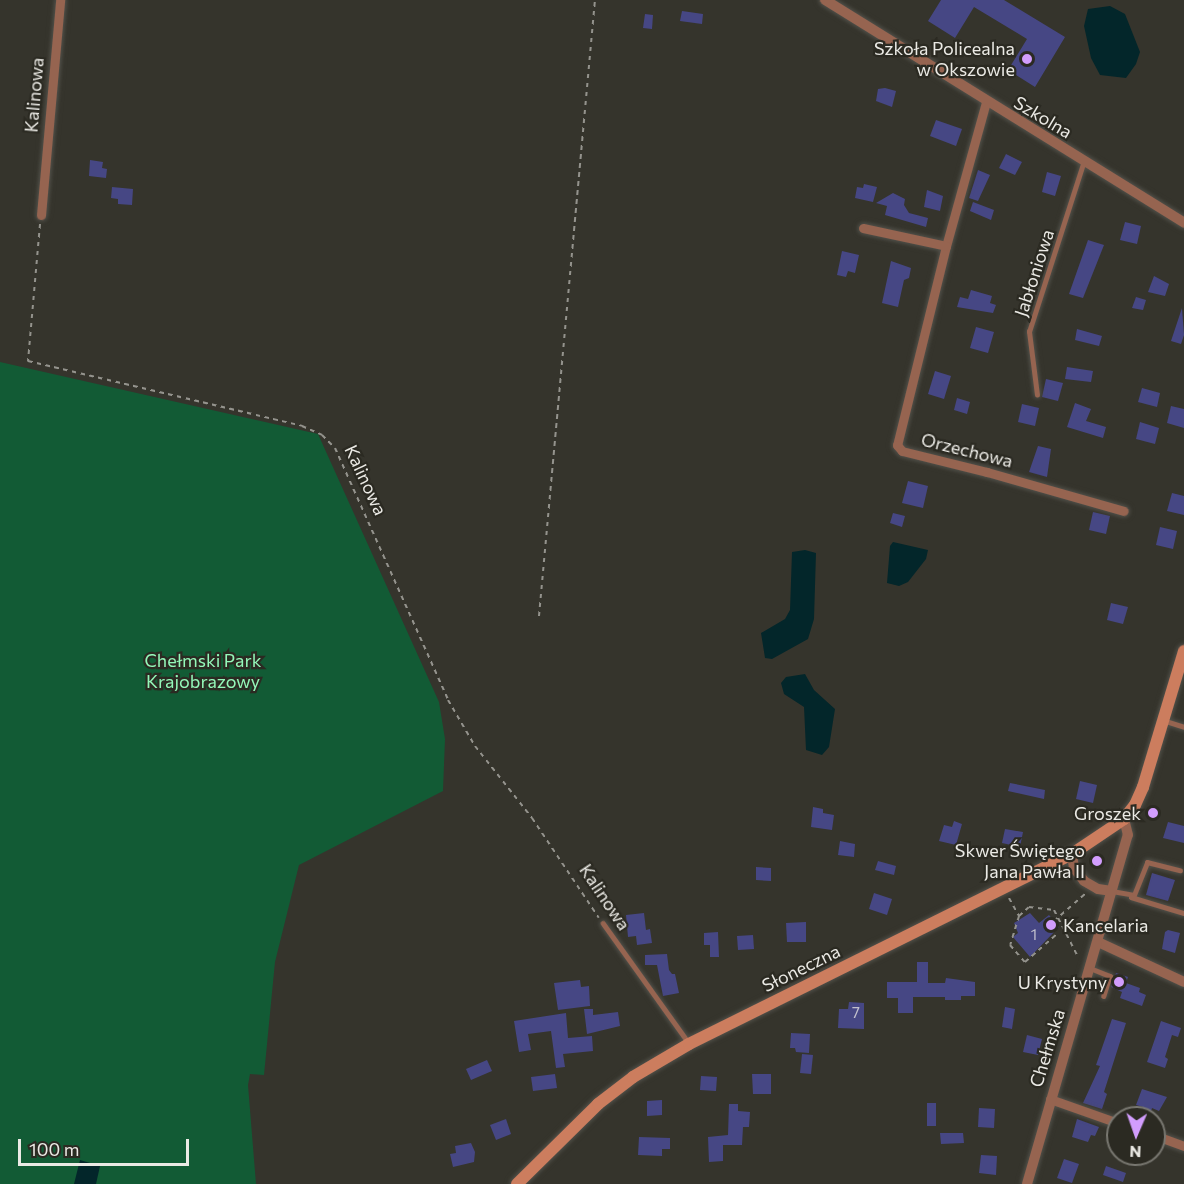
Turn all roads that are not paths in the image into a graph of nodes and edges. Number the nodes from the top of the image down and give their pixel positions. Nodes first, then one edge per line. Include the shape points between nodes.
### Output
1 (60, 0) edge
2 (825, 0) edge
3 (986, 102) junction
4 (1084, 161) junction
5 (40, 215) road end
6 (1184, 223) edge
7 (863, 228) dead end
8 (946, 246) junction
9 (1037, 395) dead end
10 (1124, 511) dead end
11 (1184, 651) edge
12 (1163, 720) junction
13 (1184, 727) edge
14 (1124, 819) junction
15 (1072, 854) junction
16 (1180, 870) dead end
17 (1112, 891) junction
18 (1129, 896) junction
19 (1184, 913) edge
20 (603, 923) road end
21 (1098, 942) junction
22 (1090, 968) junction
23 (1184, 982) edge
24 (1104, 996) dead end
25 (689, 1044) junction
26 (1050, 1099) junction
27 (1106, 1119) edge
28 (1166, 1139) edge
29 (1184, 1146) edge
30 (518, 1184) edge
31 (1027, 1184) edge

1 - 5 street, Kalinowa
2 - 3 street, Szkolna
3 - 4 street, Szkolna
3 - 8 street, Orzechowa
4 - 6 street, Szkolna
4 - 9 lane, Jabłoniowa via 1029,332
7 - 8 street
8 - 10 street, Orzechowa via 897,445 902,451
11 - 12 main road
12 - 13 lane
12 - 14 main road via 1143,787
14 - 15 main road, Słoneczna
14 - 17 street, Chełmska via 1128,835
15 - 17 street via 1074,868 1084,881
15 - 25 main road, Słoneczna
16 - 18 lane via 1147,862 1134,896
17 - 18 lane
17 - 21 street, Chełmska
18 - 19 lane
20 - 25 lane, Kalinowa
21 - 22 street, Chełmska
21 - 23 street
22 - 24 lane via 1110,976
22 - 26 street, Chełmska
25 - 30 main road, Słoneczna via 633,1077 598,1104
26 - 27 street
26 - 31 street, Chełmska
28 - 29 street

